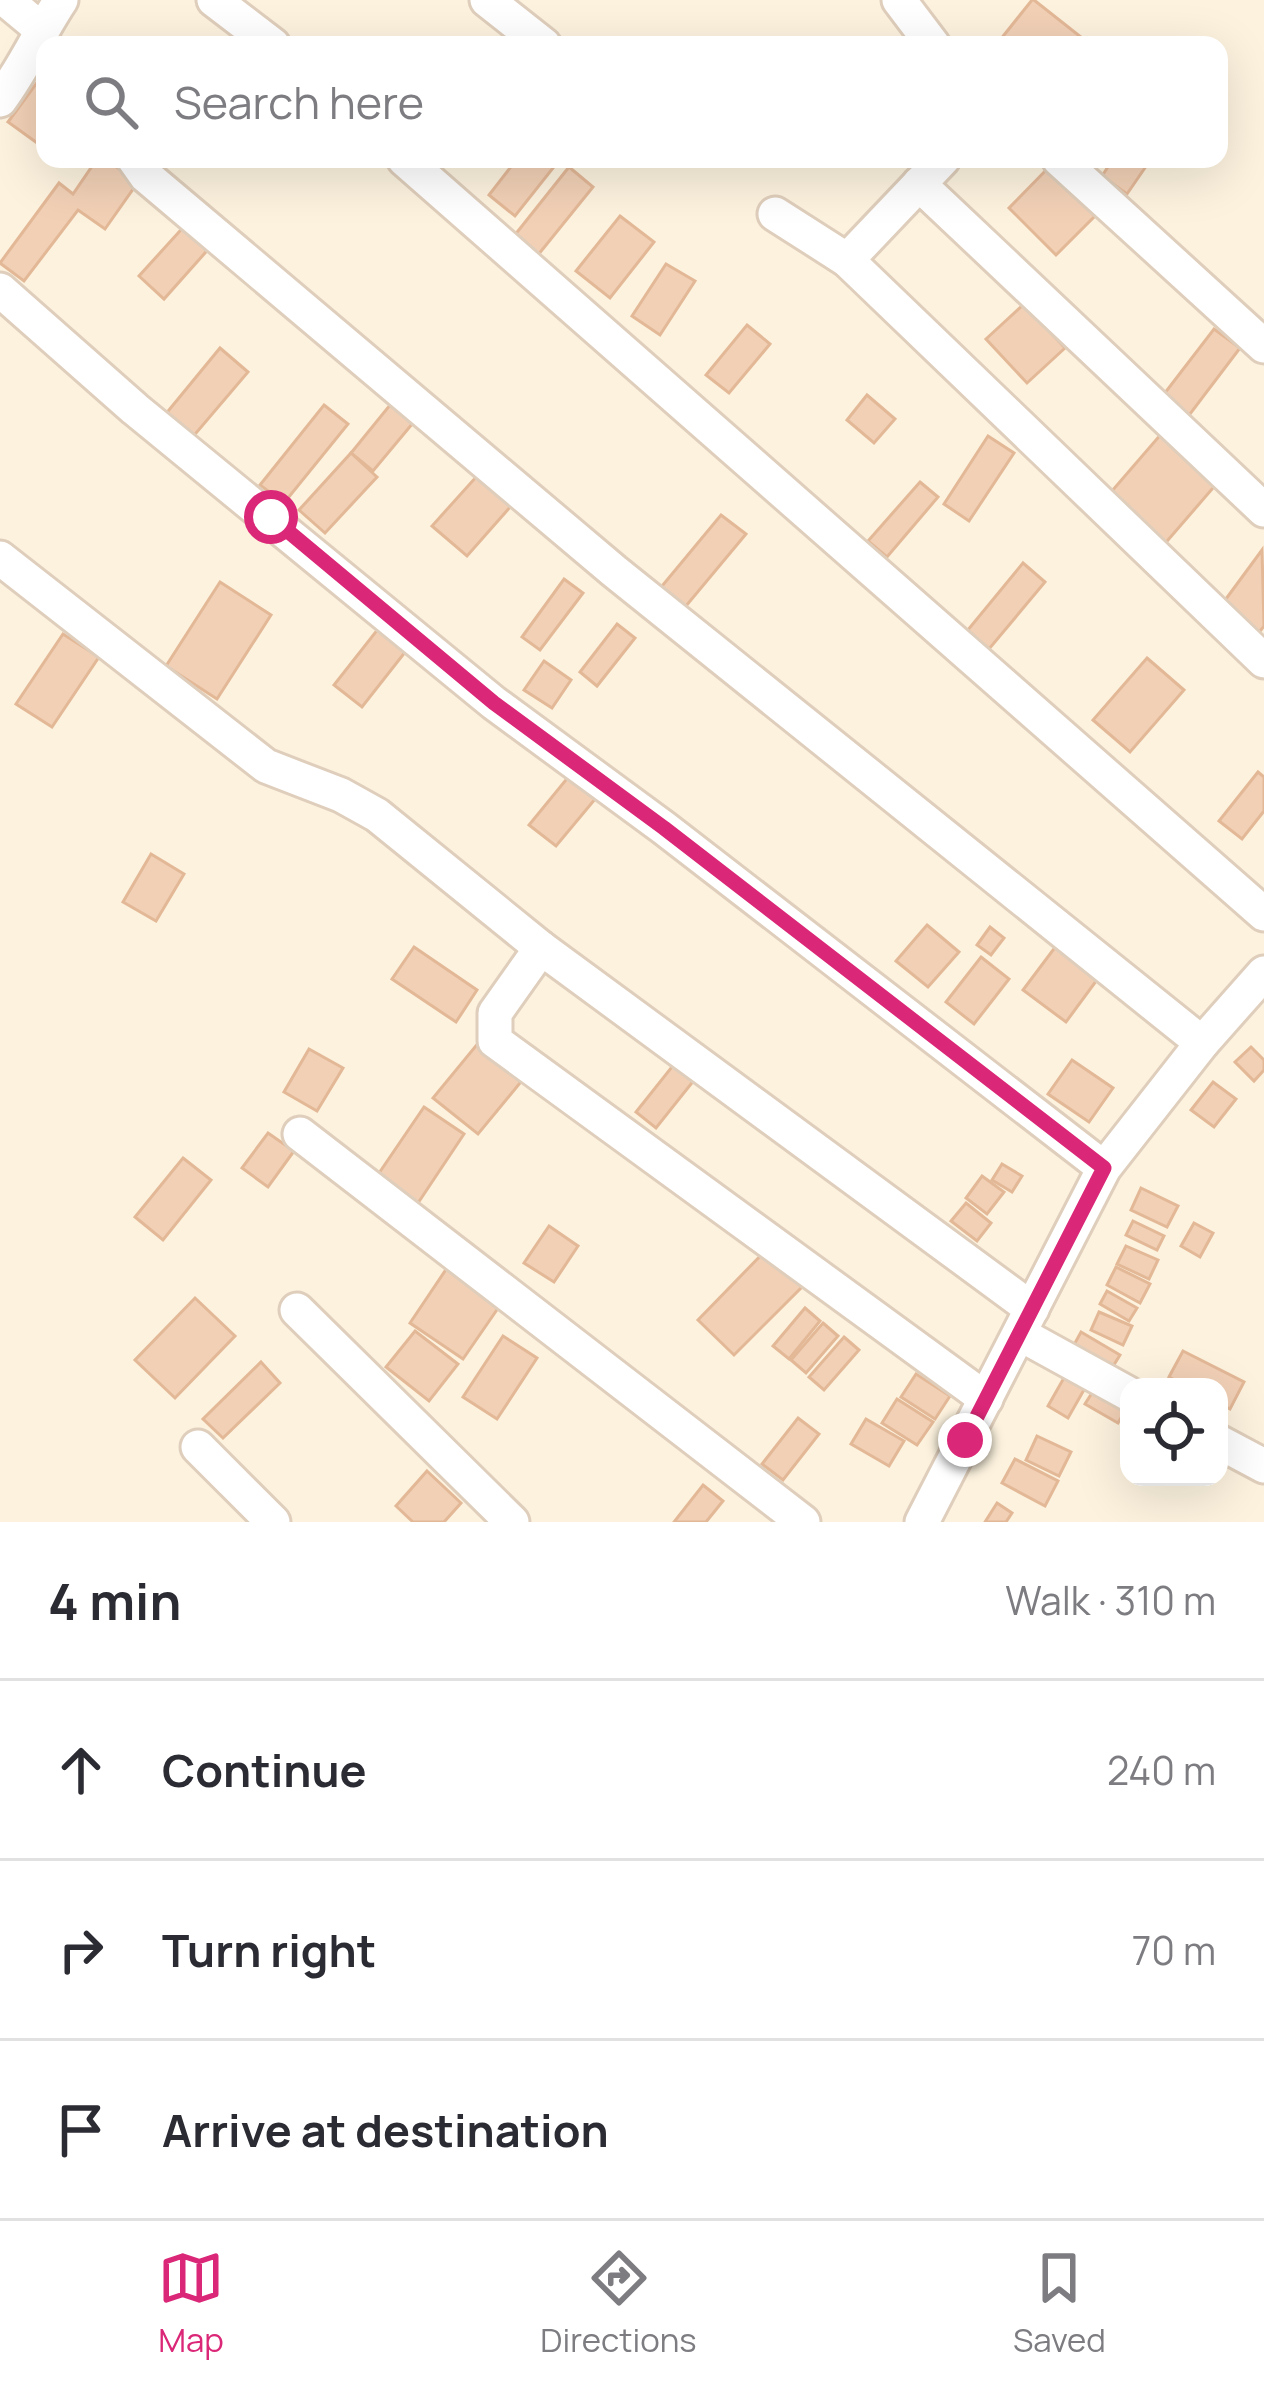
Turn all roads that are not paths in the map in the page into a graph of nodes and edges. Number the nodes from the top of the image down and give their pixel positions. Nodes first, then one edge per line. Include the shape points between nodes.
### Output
1 (6, 0) edge
2 (62, 0) edge
3 (214, 0) edge
4 (487, 0) edge
5 (898, 0) edge
6 (44, 36) edge
7 (261, 36) edge
8 (533, 36) edge
9 (926, 36) edge
10 (36, 40) edge
11 (36, 51) edge
12 (0, 100) edge
13 (140, 168) edge
14 (414, 168) edge
15 (934, 168) edge
16 (1069, 168) edge
17 (919, 184) junction
18 (775, 214) dead end
19 (848, 260) junction
20 (0, 290) edge
21 (1264, 346) edge
22 (1264, 510) edge
23 (0, 558) edge
24 (1264, 661) edge
25 (1264, 914) edge
26 (542, 948) junction
27 (1264, 973) edge
28 (1202, 1043) junction
29 (300, 1135) dead end
30 (1104, 1168) junction
31 (298, 1310) dead end
32 (1026, 1322) junction
33 (1120, 1388) edge
34 (986, 1399) junction
35 (198, 1447) dead end
36 (1228, 1447) edge
37 (1264, 1466) edge
38 (273, 1522) edge
39 (512, 1522) edge
40 (803, 1522) edge
41 (922, 1522) edge

1 - 10 street
2 - 6 street
3 - 7 street
4 - 8 street
5 - 9 street
11 - 12 street
13 - 28 street via 614,572
14 - 25 street
15 - 17 street
16 - 21 street
17 - 19 street
17 - 22 street
18 - 19 street
19 - 24 street
20 - 30 street via 494,703
23 - 26 street via 266,766 377,815
26 - 32 street
26 - 34 street via 494,1013 494,1041
27 - 28 street
28 - 30 street
29 - 40 street
30 - 32 street
31 - 39 street
32 - 33 street
32 - 34 street
34 - 41 street
35 - 38 street
36 - 37 street

